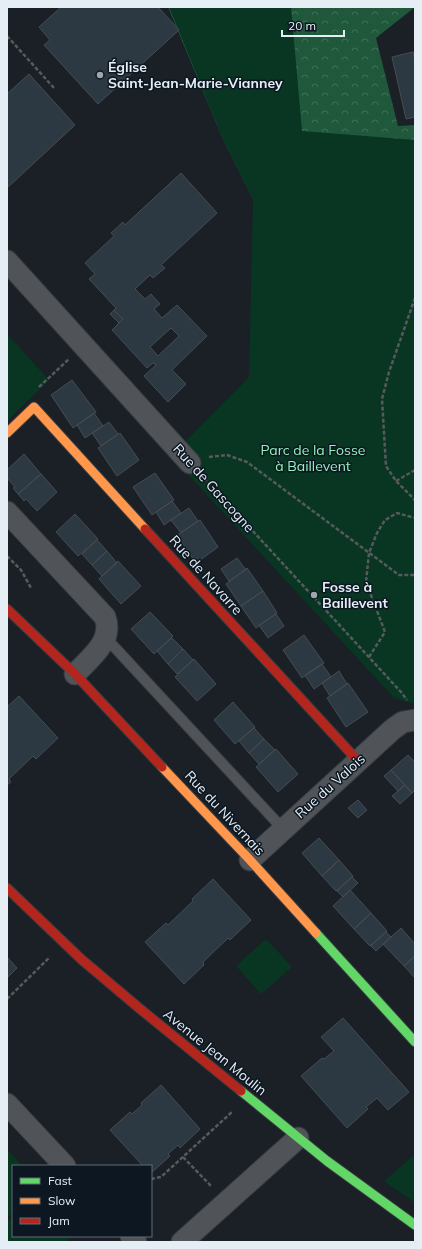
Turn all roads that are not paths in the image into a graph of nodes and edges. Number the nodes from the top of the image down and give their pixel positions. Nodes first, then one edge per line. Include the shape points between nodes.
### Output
1 (7, 261) edge
2 (7, 432) edge
3 (192, 465) road end
4 (7, 512) edge
5 (7, 609) edge
6 (106, 638) junction
7 (75, 674) junction
8 (413, 713) edge
9 (358, 761) junction
10 (283, 829) junction
11 (250, 860) junction
12 (7, 888) edge
13 (415, 1042) edge
14 (7, 1104) edge
15 (298, 1138) junction
16 (64, 1165) edge
17 (415, 1225) edge
18 (182, 1242) edge

1 - 3 street, Rue de Gascogne
2 - 9 street, Rue de Navarre via 34,407
4 - 6 street via 105,617
5 - 7 street, Rue du Nivernais
6 - 7 street
6 - 10 lane
7 - 11 street, Rue du Nivernais
8 - 9 street, Rue du Valois via 409,720 398,724
9 - 10 street, Rue du Valois
10 - 11 street, Rue du Valois
11 - 13 street, Rue du Nivernais
12 - 15 street, Avenue Jean Moulin via 114,988
14 - 16 street
15 - 17 street, Avenue Jean Moulin
15 - 18 street

